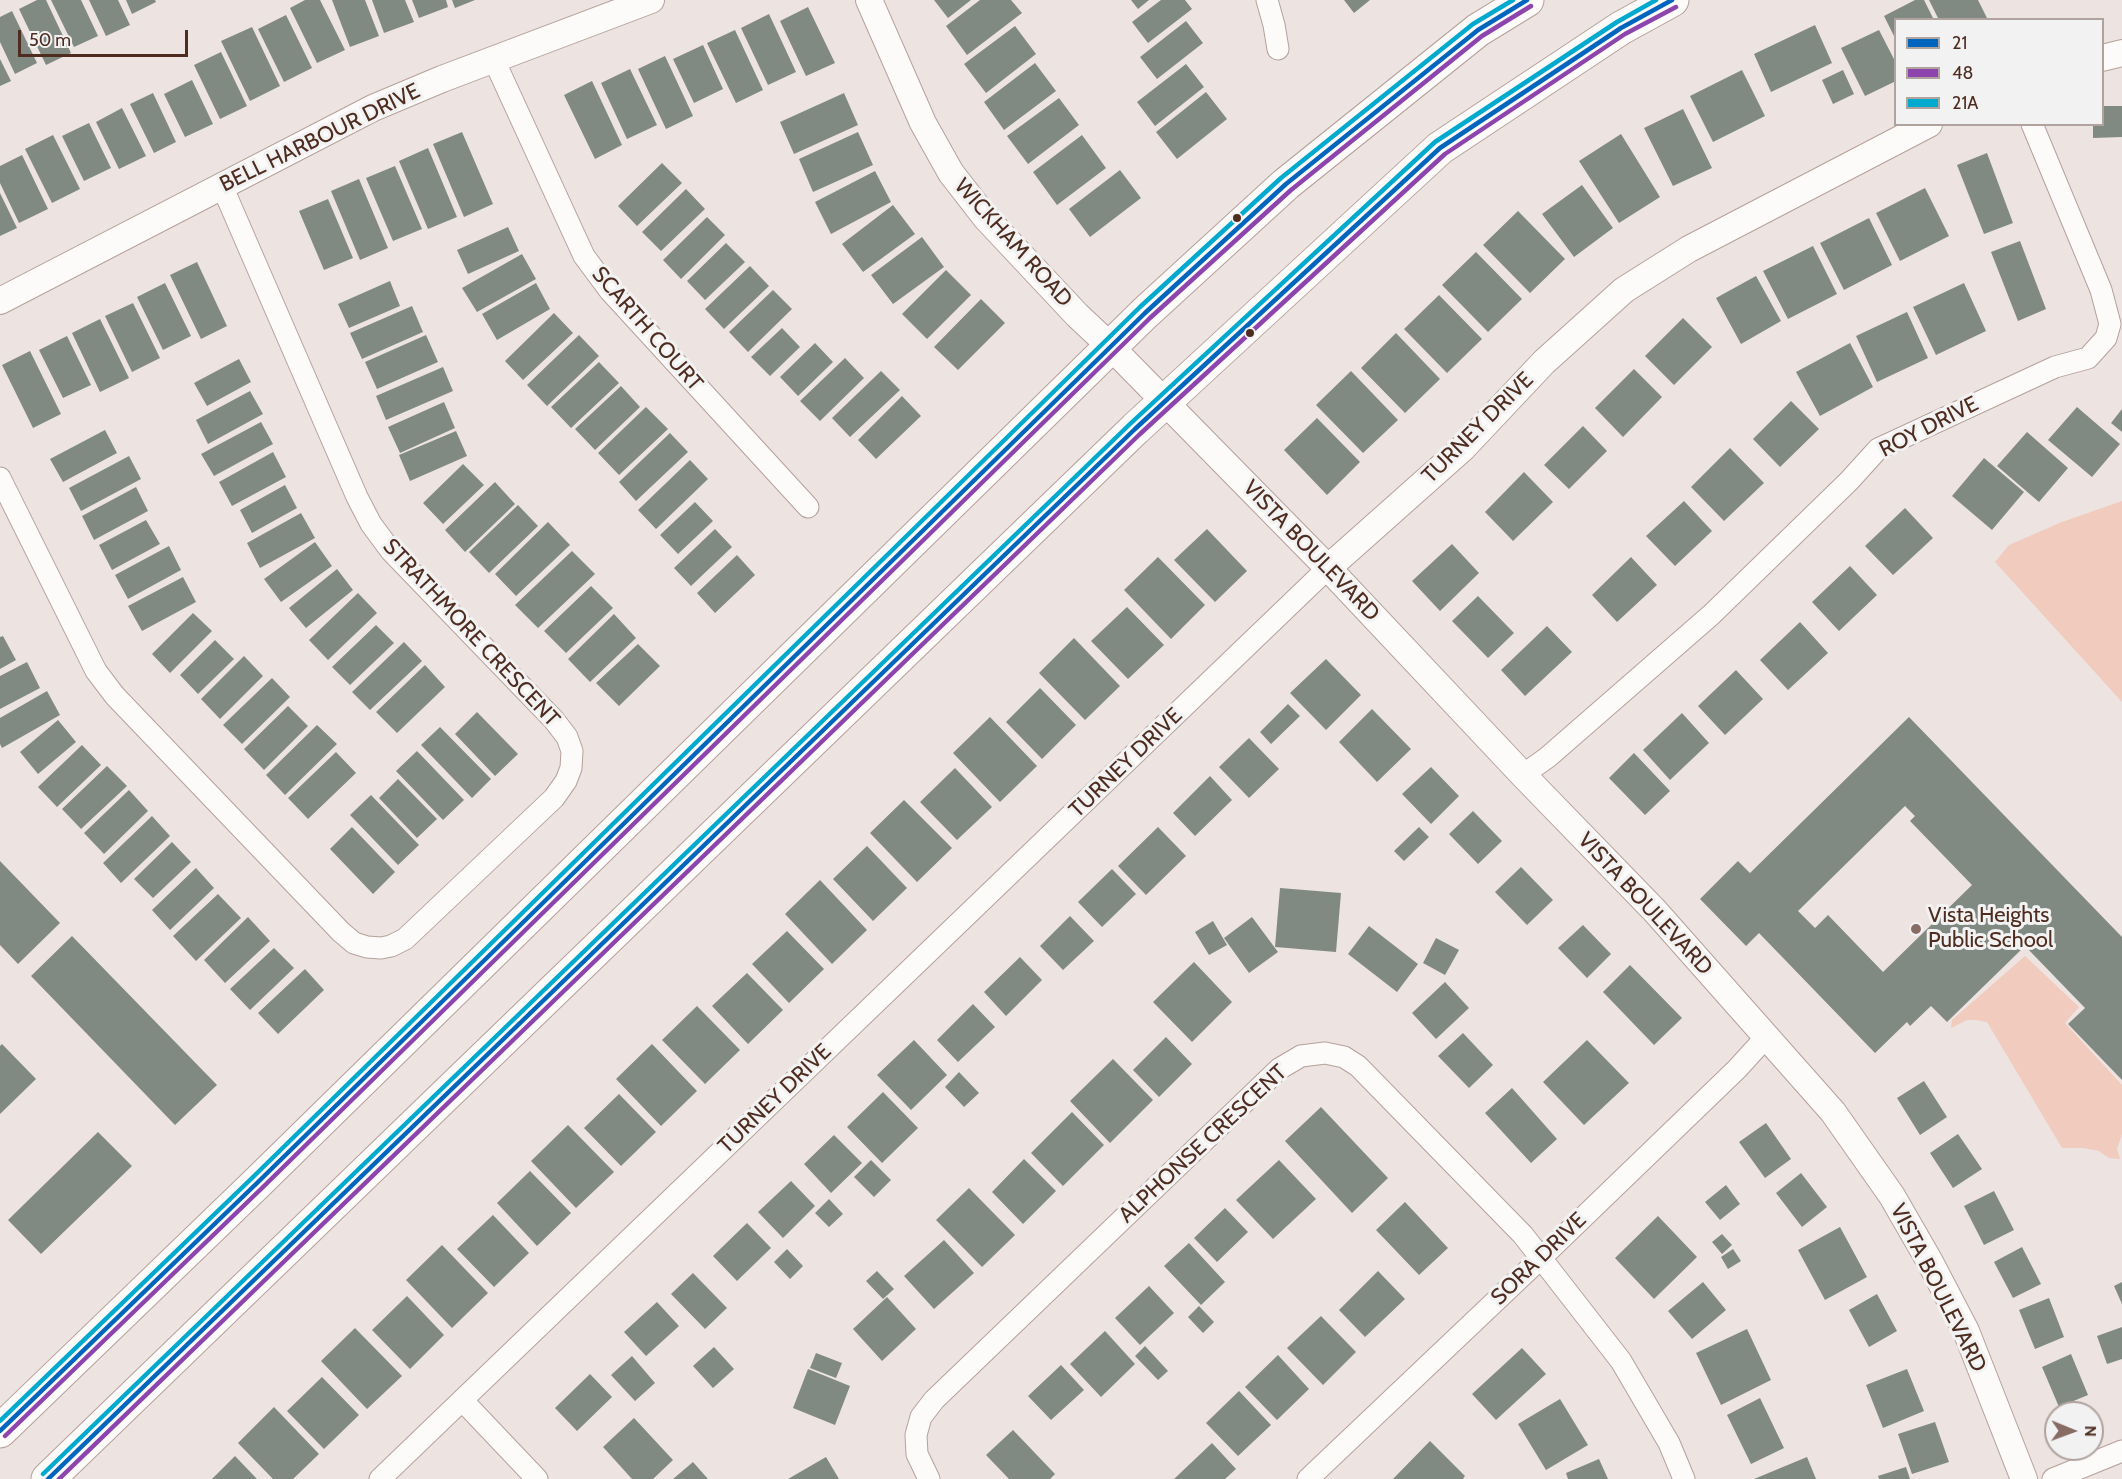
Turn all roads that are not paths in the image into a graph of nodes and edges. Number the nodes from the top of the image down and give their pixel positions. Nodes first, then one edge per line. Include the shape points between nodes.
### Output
1 (651, 0) edge
2 (869, 0) edge
3 (1267, 0) edge
4 (1527, 0) edge
5 (1672, 0) edge
6 (1278, 49) dead end
7 (2122, 53) edge
8 (2104, 58) edge
9 (494, 60) junction
10 (1925, 126) edge
11 (2033, 126) edge
12 (222, 186) junction
13 (0, 301) edge
14 (1110, 346) junction
15 (1164, 401) junction
16 (0, 478) edge
17 (808, 507) dead end
18 (1328, 568) junction
19 (1523, 775) junction
20 (1767, 1036) junction
21 (1541, 1258) junction
22 (462, 1400) junction
23 (0, 1431) edge
24 (2122, 1451) edge
25 (1314, 1477) edge
26 (48, 1479) edge
27 (380, 1479) edge
28 (537, 1479) edge
29 (929, 1479) edge
30 (1684, 1479) edge
31 (2024, 1479) edge
32 (2053, 1479) edge

1 - 9 street, BELL HARBOUR DRIVE
2 - 14 street, WICKHAM ROAD via 923,123 951,173 986,218
3 - 6 street
4 - 14 main road via 1478,30 1286,184
5 - 15 main road via 1621,28 1440,148
7 - 8 street
9 - 12 street, BELL HARBOUR DRIVE via 373,108
9 - 17 street, SCARTH COURT via 584,256 610,291
10 - 18 street, TURNEY DRIVE via 1689,249 1624,290 1544,362 1463,448
11 - 19 street, ROY DRIVE via 2101,290 2110,324 2106,338 2088,358 2055,366 1878,449 1711,615
12 - 13 street, BELL HARBOUR DRIVE
12 - 16 street, STRATHMORE CRESCENT via 371,524 410,572 567,737 572,750 571,768 554,798 405,939 381,948 354,943 115,696 96,671
14 - 15 street, WICKHAM ROAD
14 - 23 main road
15 - 18 street, VISTA BOULEVARD
15 - 26 main road
18 - 19 street, VISTA BOULEVARD
18 - 22 street, TURNEY DRIVE
19 - 20 street, VISTA BOULEVARD via 1655,911
20 - 21 street, SORA DRIVE
20 - 31 street, VISTA BOULEVARD via 1833,1112 1892,1196 1966,1331
21 - 25 street, SORA DRIVE
21 - 29 street, ALPHONSE CRESCENT via 1358,1066 1344,1057 1324,1053 1302,1056 1279,1069 934,1400 921,1417 916,1435 917,1454
21 - 30 street, ALPHONSE CRESCENT via 1621,1361 1669,1443
22 - 27 street, TURNEY DRIVE
22 - 28 street
24 - 32 street

